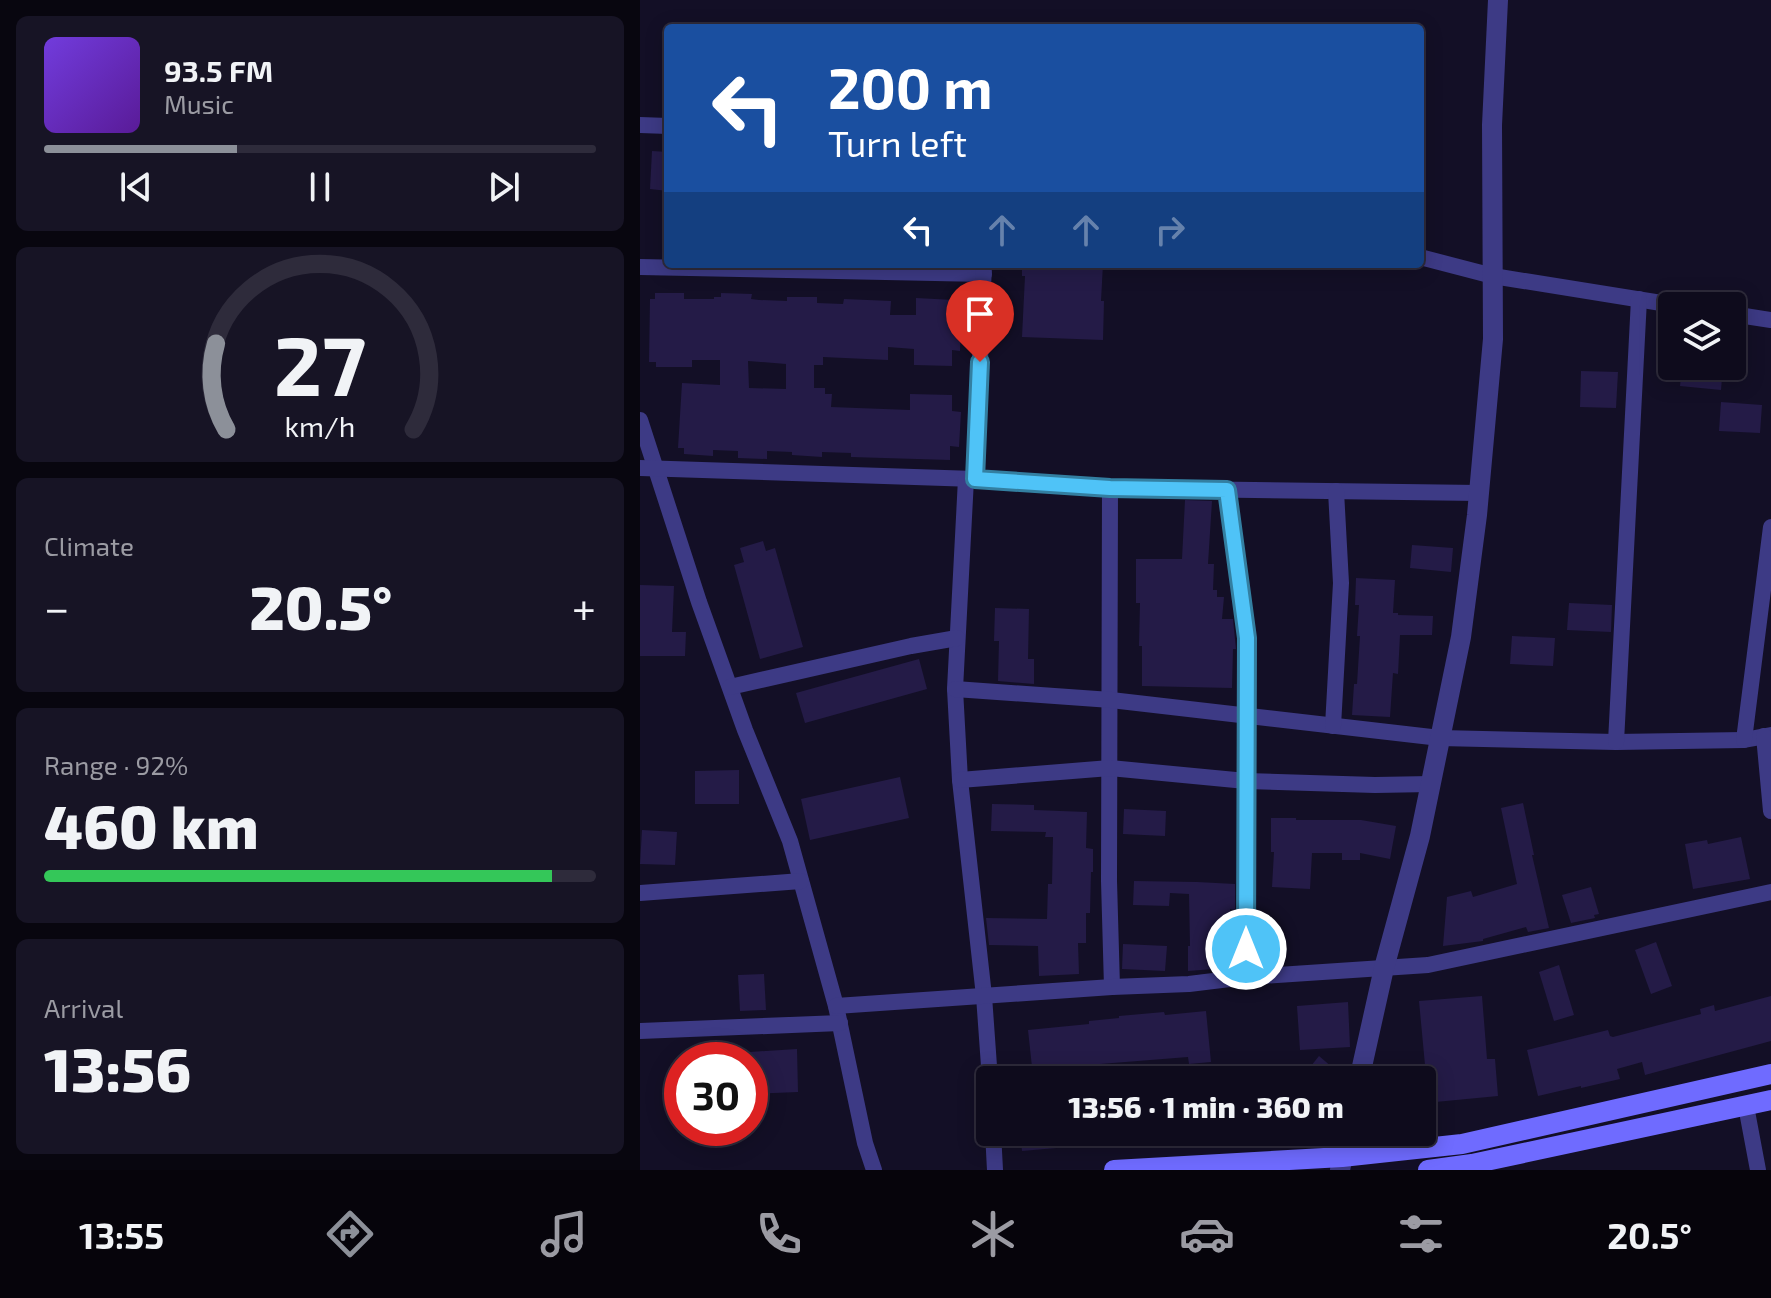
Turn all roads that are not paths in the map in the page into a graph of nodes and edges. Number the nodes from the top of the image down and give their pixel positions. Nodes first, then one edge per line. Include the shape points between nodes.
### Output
1 (1498, 0) edge
2 (640, 125) edge
3 (664, 126) edge
4 (1424, 258) edge
5 (640, 267) edge
6 (664, 267) edge
7 (812, 268) edge
8 (984, 269) edge
9 (1493, 276) junction
10 (1639, 299) junction
11 (1658, 302) edge
12 (1746, 316) edge
13 (1771, 320) edge
14 (640, 420) edge
15 (648, 468) edge
16 (971, 479) junction
17 (1110, 488) junction
18 (1227, 490) junction
19 (1336, 491) junction
20 (1479, 493) junction
21 (1771, 527) edge
22 (1766, 606) edge
23 (957, 638) junction
24 (730, 687) junction
25 (955, 689) junction
26 (1111, 700) junction
27 (1246, 716) junction
28 (1333, 726) junction
29 (1767, 736) edge
30 (1440, 738) junction
31 (1744, 740) junction
32 (1616, 742) junction
33 (1110, 768) junction
34 (960, 780) junction
35 (1246, 781) junction
36 (1431, 784) junction
37 (1771, 811) edge
38 (801, 881) junction
39 (1771, 892) edge
40 (640, 893) edge
41 (1384, 968) junction
42 (1246, 977) junction
43 (1112, 987) junction
44 (984, 996) junction
45 (836, 1006) junction
46 (840, 1023) junction
47 (640, 1031) edge
48 (989, 1066) edge
49 (1362, 1066) edge
50 (1771, 1074) edge
51 (1771, 1100) edge
52 (1746, 1106) junction
53 (994, 1146) edge
54 (1341, 1164) edge
55 (1473, 1167) edge
56 (874, 1170) edge
57 (995, 1170) edge
58 (1114, 1170) edge
59 (1428, 1170) edge
60 (1758, 1170) edge

1 - 9 street
2 - 3 street
4 - 9 street
5 - 6 street
7 - 8 street
8 - 16 street
9 - 10 street
9 - 20 street via 1493,339
10 - 11 street
10 - 32 street
12 - 13 street
14 - 15 street
15 - 16 street
15 - 24 street
16 - 17 street
16 - 23 street
17 - 18 street
17 - 26 street
18 - 19 street
18 - 27 street via 1247,638
19 - 20 street
19 - 28 street via 1341,583
20 - 30 street via 1461,637
21 - 22 street
22 - 31 street
23 - 24 street
23 - 25 street
24 - 38 street
25 - 26 street
25 - 34 street
26 - 27 street
26 - 33 street
27 - 28 street
27 - 35 street
28 - 30 street
29 - 31 street
29 - 37 street
30 - 32 street
30 - 36 street
31 - 32 street
33 - 34 street
33 - 35 street
33 - 43 street
34 - 44 street
35 - 36 street
35 - 42 street
36 - 41 street
38 - 40 street
38 - 45 street
39 - 41 street via 1428,965
41 - 42 street
41 - 49 street
42 - 43 street
43 - 44 street
44 - 45 street
44 - 48 street
45 - 46 street
46 - 47 street
46 - 56 street
50 - 54 main road via 1462,1144
51 - 52 main road
52 - 55 main road
52 - 60 street
53 - 57 street
54 - 58 main road via 1295,1159
55 - 59 main road

